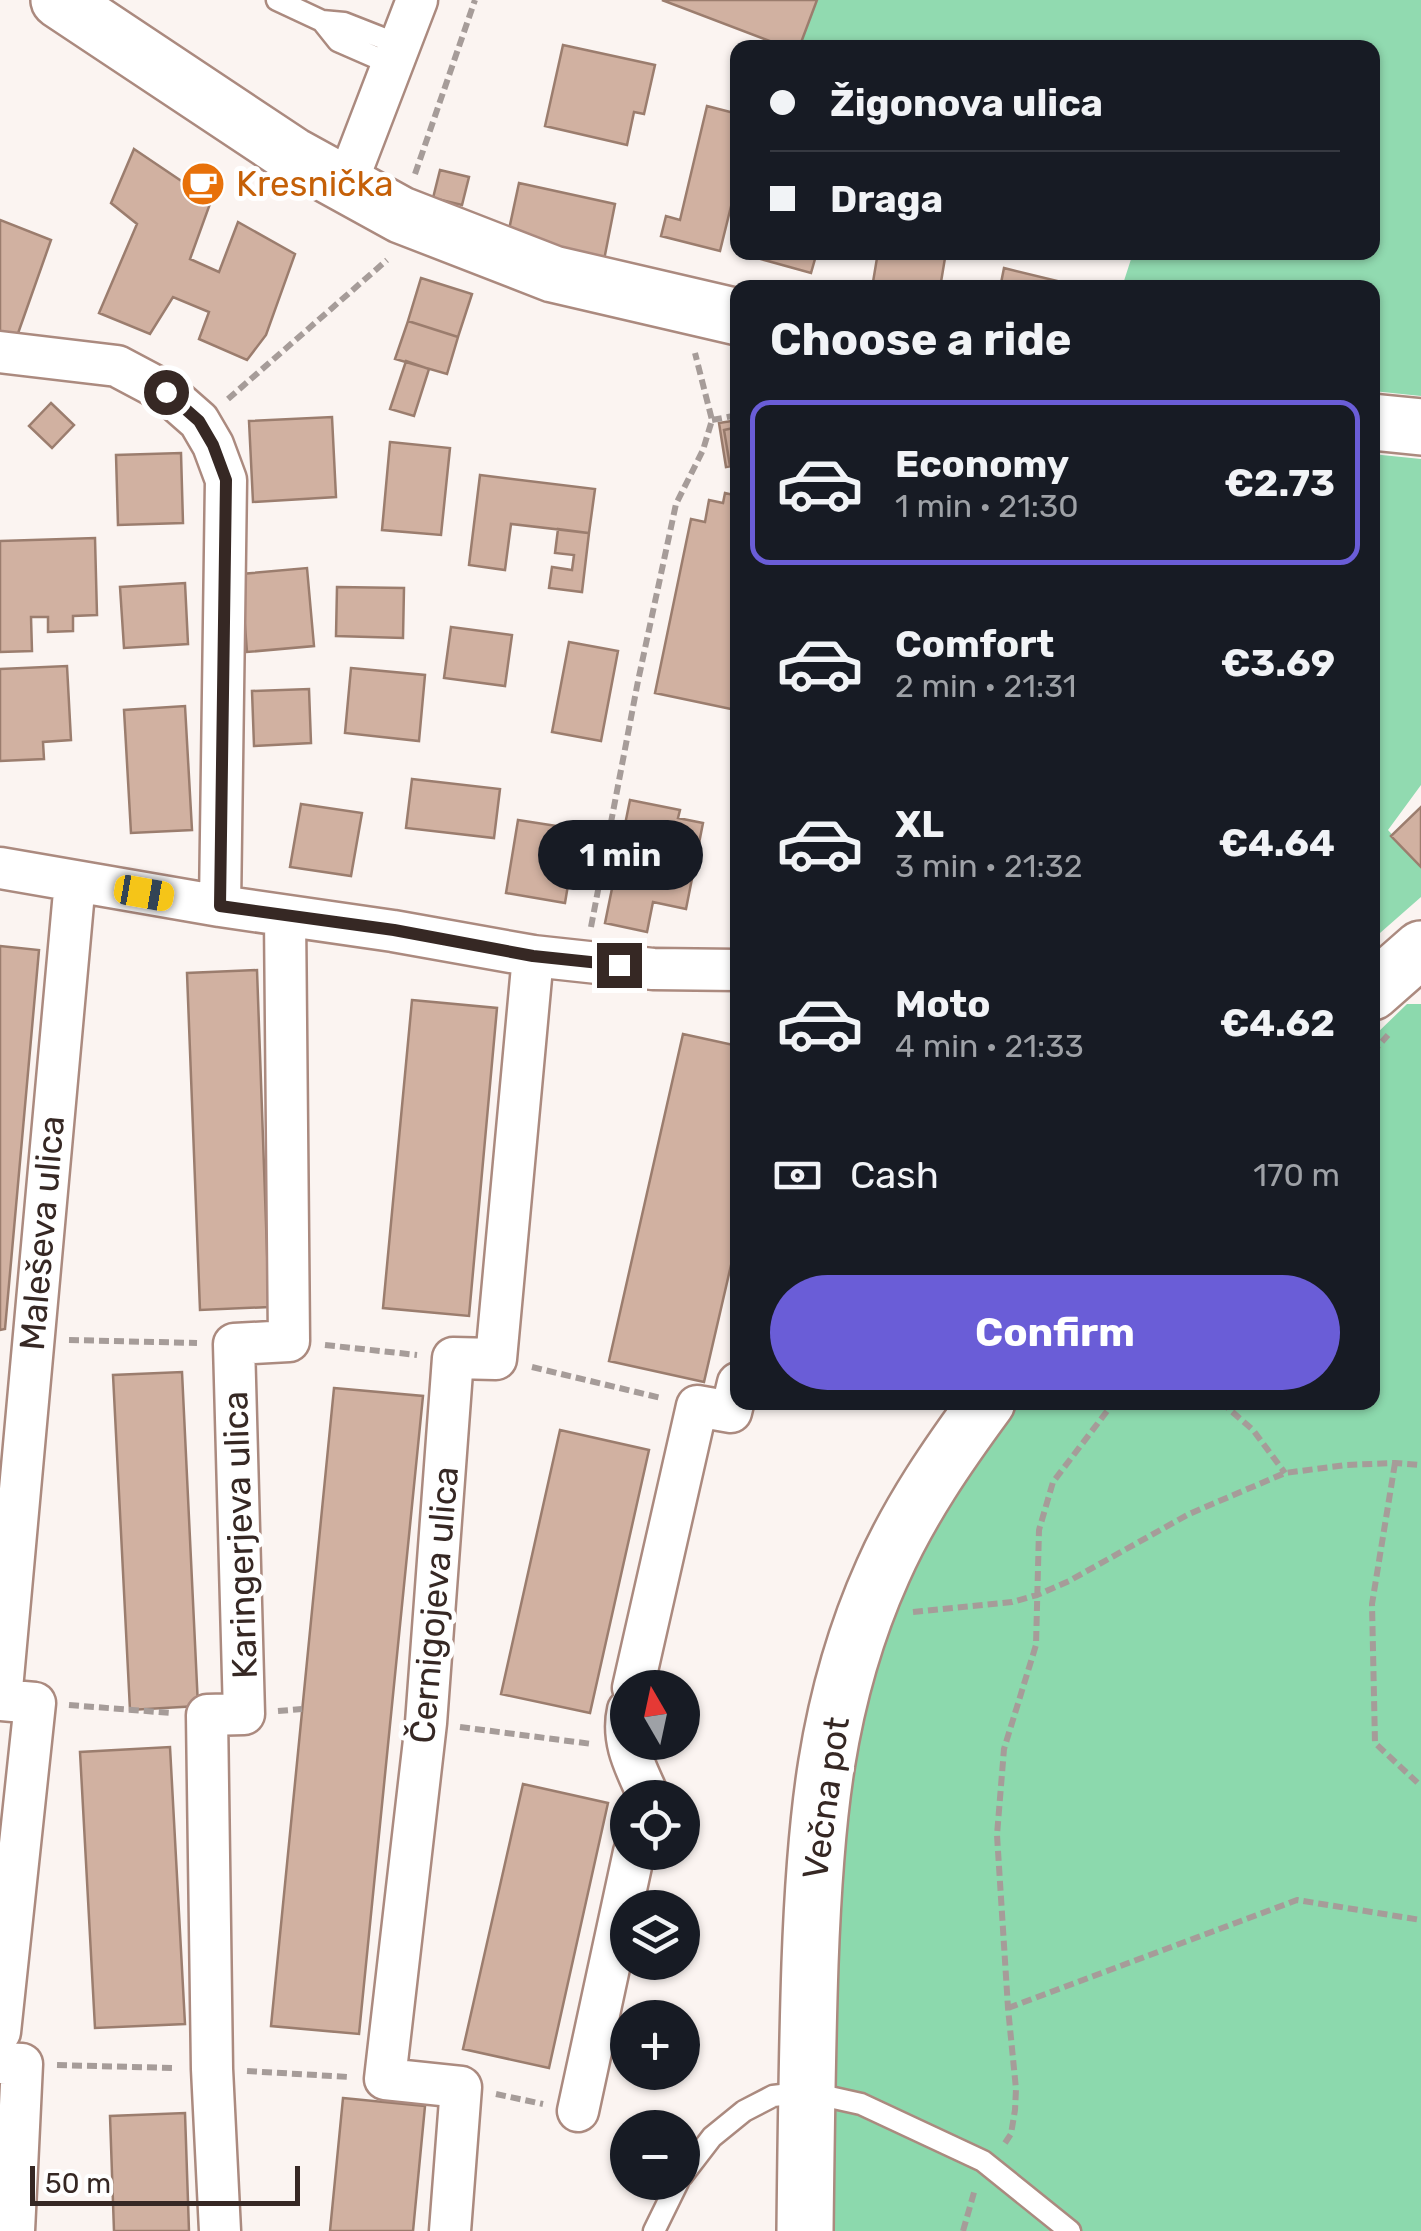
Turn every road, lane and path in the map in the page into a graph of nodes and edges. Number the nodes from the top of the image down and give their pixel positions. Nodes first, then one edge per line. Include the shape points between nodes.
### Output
1 (59, 0) edge
2 (277, 0) edge
3 (417, 0) edge
4 (475, 0) edge
5 (397, 55) junction
6 (346, 185) junction
7 (421, 223) junction
8 (715, 312) edge
9 (0, 352) edge
10 (730, 417) edge
11 (712, 420) junction
12 (199, 421) junction
13 (1380, 423) edge
14 (1421, 427) edge
15 (0, 868) edge
16 (75, 881) junction
17 (220, 906) junction
18 (285, 916) junction
19 (533, 956) junction
20 (585, 962) junction
21 (730, 970) edge
22 (32, 1340) junction
23 (288, 1342) junction
24 (234, 1344) junction
25 (453, 1358) junction
26 (496, 1359) junction
27 (697, 1406) junction
28 (732, 1410) edge
29 (981, 1410) edge
30 (1108, 1410) edge
31 (1231, 1410) edge
32 (1395, 1462) junction
33 (1421, 1465) edge
34 (1285, 1473) junction
35 (1037, 1595) junction
36 (864, 1616) junction
37 (637, 1670) edge
38 (34, 1703) junction
39 (207, 1715) junction
40 (426, 1723) junction
41 (610, 1729) edge
42 (1421, 1786) edge
43 (630, 1870) edge
44 (1421, 1920) edge
45 (1008, 2008) junction
46 (7, 2053) edge
47 (179, 2068) dead end
48 (240, 2070) dead end
49 (386, 2079) junction
50 (461, 2088) junction
51 (807, 2092) junction
52 (578, 2111) joint
53 (700, 2153) edge
54 (983, 2162) junction
55 (669, 2200) edge
56 (14, 2231) edge
57 (220, 2231) edge
58 (450, 2231) edge
59 (654, 2231) edge
60 (805, 2231) edge
61 (963, 2231) edge
62 (1070, 2231) edge

1 - 6 main road
2 - 5 lane via 322,22 344,23
3 - 5 street
4 - 7 path
5 - 6 street
6 - 7 main road
7 - 8 main road via 553,274
7 - 12 path via 415,262 385,259
8 - 11 path via 691,327
9 - 12 street via 117,366 166,392
10 - 11 path
11 - 20 path via 676,504
12 - 17 street via 226,480
13 - 14 main road
15 - 16 street
16 - 17 street
16 - 22 street, Maleševa ulica
17 - 18 street
18 - 19 street
18 - 23 street
19 - 20 street
19 - 26 street
20 - 21 street
22 - 24 path
22 - 38 street, Maleševa ulica via 1,1700
23 - 24 street, Karingerjeva ulica
23 - 25 path
24 - 39 street, Karingerjeva ulica via 244,1714
25 - 26 street
25 - 40 street, Černigojeva ulica
26 - 27 path
27 - 28 street
27 - 37 street
29 - 36 main road, Večna pot via 925,1492
30 - 35 path via 1053,1482 1040,1530
31 - 34 path
32 - 33 path
32 - 34 path
32 - 42 path via 1372,1604 1374,1743
34 - 35 path via 1190,1514
35 - 36 path
35 - 45 path via 1036,1645 1004,1749 997,1835
36 - 51 main road, Večna pot via 819,1806
38 - 39 path
38 - 46 street
39 - 57 street, Karingerjeva ulica
40 - 41 path
40 - 49 street, Černigojeva ulica
43 - 52 street
44 - 45 path via 1297,1900
45 - 54 path via 1016,2110 1011,2134
46 - 47 path
46 - 56 street
48 - 49 path
49 - 50 street
50 - 52 path
50 - 58 street
51 - 53 lane via 773,2096 744,2111
51 - 54 lane via 861,2104
51 - 60 main road, Večna pot
54 - 61 path
54 - 62 lane
55 - 59 lane

